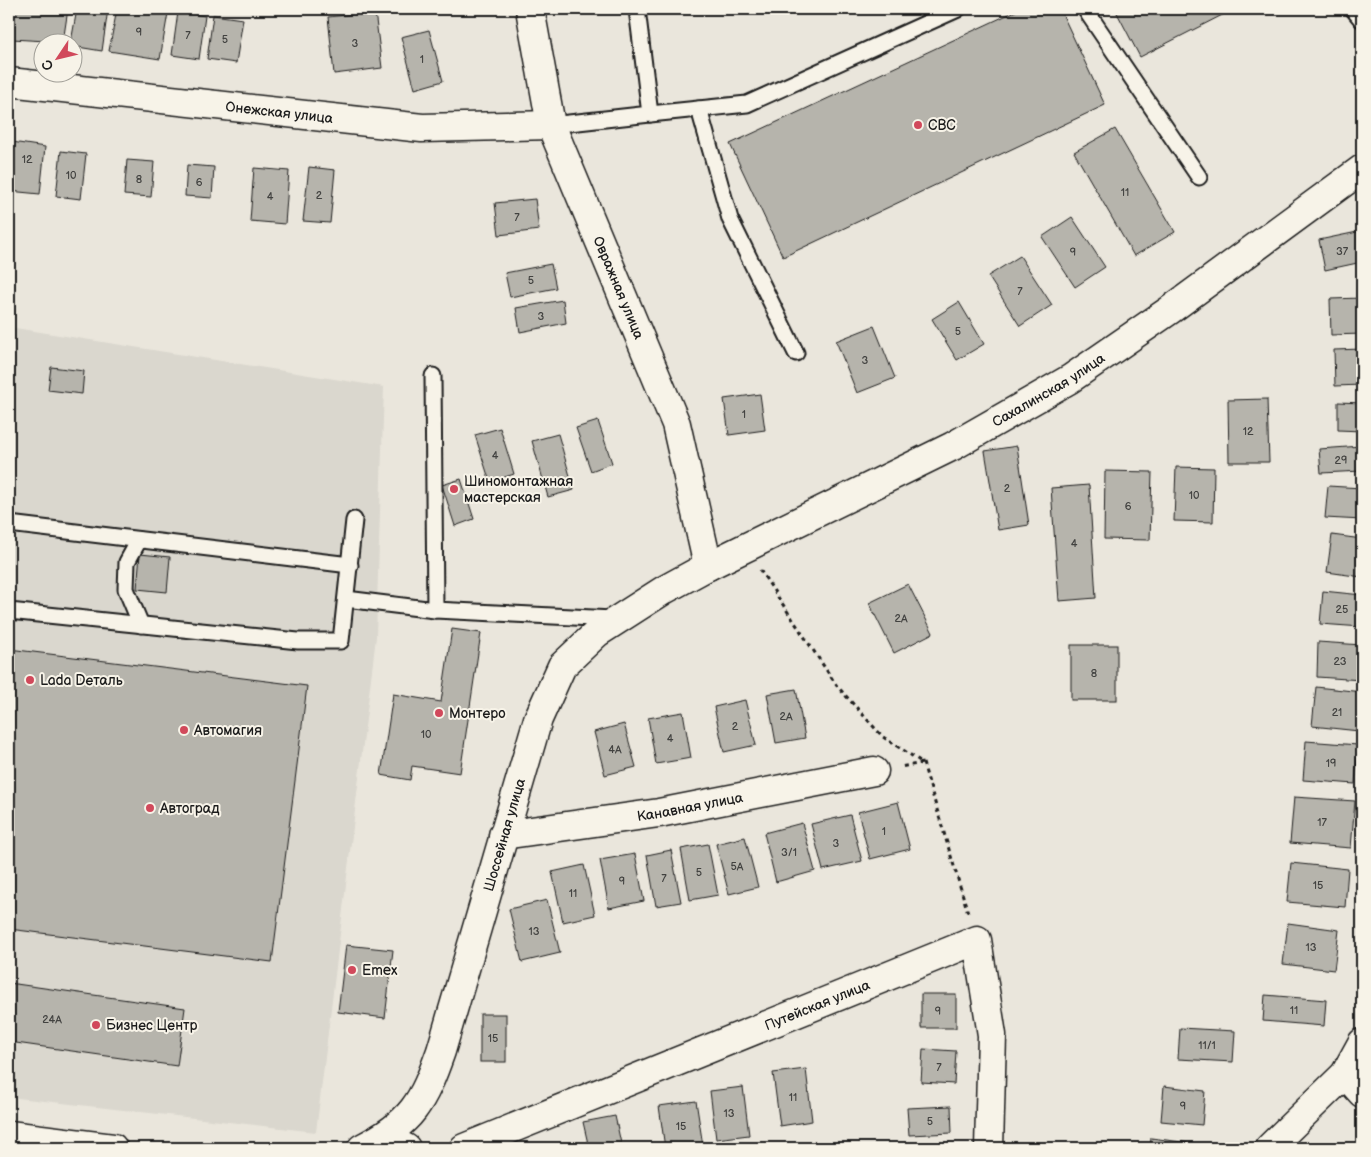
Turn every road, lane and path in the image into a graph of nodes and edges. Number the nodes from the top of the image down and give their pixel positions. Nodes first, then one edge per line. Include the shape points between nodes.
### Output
1 (530, 9) edge
2 (637, 9) edge
3 (958, 9) edge
4 (1085, 9) edge
5 (1353, 9) edge
6 (1362, 20) edge
7 (9, 82) edge
8 (699, 109) junction
9 (650, 114) junction
10 (551, 125) junction
11 (1362, 169) edge
12 (1199, 177) dead end
13 (796, 353) dead end
14 (433, 376) dead end
15 (354, 520) dead end
16 (9, 524) edge
17 (139, 540) junction
18 (746, 549) junction
19 (350, 565) junction
20 (708, 566) junction
21 (346, 599) junction
22 (9, 610) edge
23 (435, 610) junction
24 (616, 620) junction
25 (141, 625) junction
26 (923, 763) junction
27 (874, 771) joint
28 (503, 835) junction
29 (976, 940) junction
30 (1362, 1043) edge
31 (1354, 1084) edge
32 (9, 1135) edge
33 (384, 1145) edge
34 (113, 1148) edge
35 (464, 1148) edge
36 (989, 1148) edge
37 (1269, 1148) edge

1 - 10 street, Овражная улица
2 - 9 lane
3 - 8 lane via 747,104
4 - 12 lane
5 - 6 lane
7 - 10 street, Онежская улица via 422,128
8 - 9 lane
8 - 13 lane via 730,219
9 - 10 lane
10 - 20 street, Овражная улица via 676,424
11 - 18 street, Сахалинская улица via 1070,379 953,446
14 - 23 lane
15 - 19 lane
16 - 17 lane
17 - 19 lane
17 - 25 lane via 127,562 126,589
18 - 20 street, Сахалинская улица
18 - 26 path via 837,686 884,737
19 - 21 lane
20 - 24 street, Шоссейная улица
21 - 23 lane
21 - 25 lane via 341,640 298,641
22 - 25 lane
23 - 24 lane
24 - 28 street, Шоссейная улица via 597,632 562,666 538,719
26 - 27 path
26 - 29 path
27 - 28 street, Канавная улица via 660,813
28 - 33 street, Шоссейная улица via 430,1084 416,1109
29 - 35 street, Путейская улица
29 - 36 street via 992,1035
30 - 31 street
31 - 37 street
32 - 34 street

